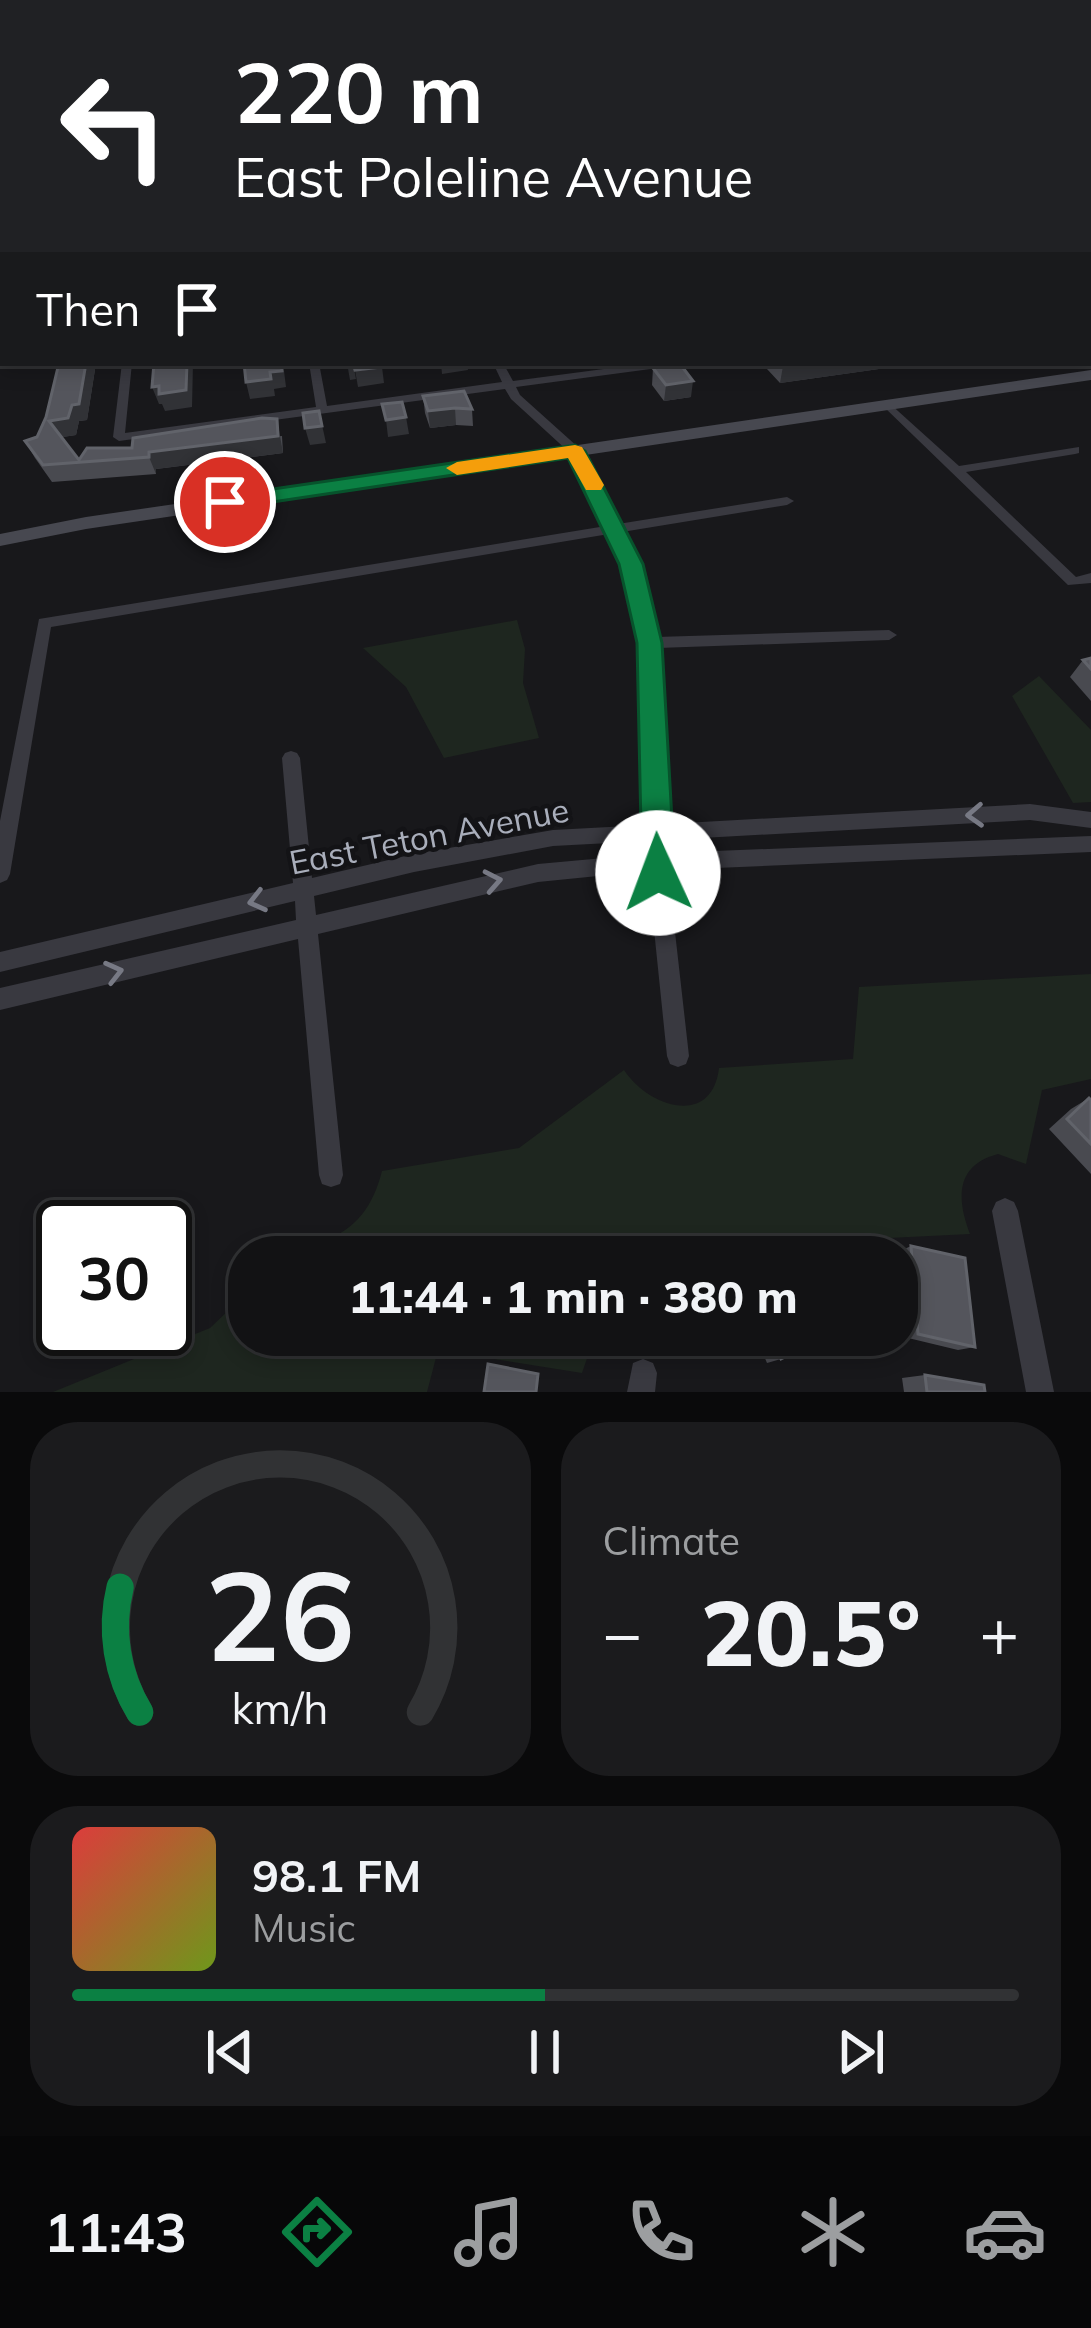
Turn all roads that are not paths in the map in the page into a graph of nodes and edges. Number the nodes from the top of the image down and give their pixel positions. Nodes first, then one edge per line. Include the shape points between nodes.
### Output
1 (127, 366) edge
2 (315, 366) edge
3 (500, 366) edge
4 (651, 366) edge
5 (1091, 375) edge
6 (509, 385) junction
7 (888, 406) junction
8 (322, 409) junction
9 (1075, 450) dead end
10 (575, 451) junction
11 (956, 470) junction
12 (788, 501) dead end
13 (86, 523) junction
14 (615, 527) junction
15 (0, 530) edge
16 (0, 540) edge
17 (1091, 578) edge
18 (889, 635) dead end
19 (650, 643) junction
20 (291, 758) dead end
21 (1091, 820) edge
22 (656, 830) junction
23 (1091, 844) edge
24 (658, 862) junction
25 (0, 874) edge
26 (301, 890) junction
27 (306, 926) junction
28 (0, 962) edge
29 (0, 999) edge
30 (678, 1056) dead end
31 (331, 1175) dead end
32 (1005, 1211) dead end
33 (1040, 1392) edge

1 - 8 street via 119,437
2 - 8 street
3 - 6 street
4 - 6 street
5 - 7 main road
6 - 8 street
6 - 10 street
7 - 10 main road
7 - 11 street
9 - 11 street
10 - 13 main road
10 - 14 street
11 - 17 street via 1073,582
12 - 14 street
13 - 15 main road
13 - 16 main road
14 - 19 street
14 - 25 street via 44,623
18 - 19 street
19 - 22 street
20 - 26 street
21 -> 22 street, East Teton Avenue via 1030,812
22 - 24 street
22 - 26 street, East Teton Avenue via 478,850
23 - 24 street, East Teton Avenue
27 -> 24 street, East Teton Avenue via 538,872
24 - 30 street
26 - 27 street
26 -> 28 street, East Teton Avenue
29 -> 27 street, East Teton Avenue
27 - 31 street
32 - 33 street

